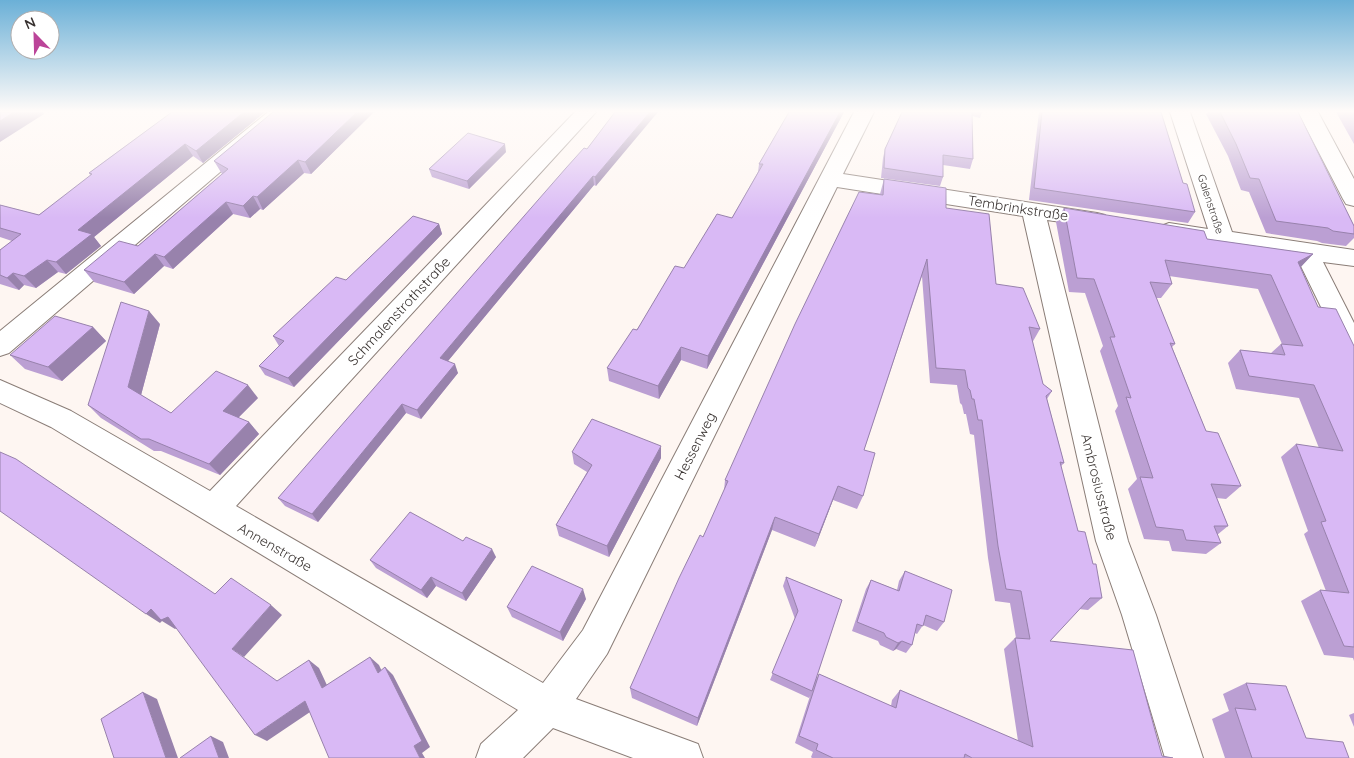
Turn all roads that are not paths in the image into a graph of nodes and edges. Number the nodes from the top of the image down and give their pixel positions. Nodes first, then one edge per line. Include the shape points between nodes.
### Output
1 (238, 147) edge
2 (553, 147) edge
3 (847, 147) edge
4 (1192, 147) edge
5 (1327, 147) edge
6 (831, 179) junction
7 (1354, 199) edge
8 (1033, 210) junction
9 (1118, 223) edge
10 (1147, 228) edge
11 (1223, 240) junction
12 (1306, 252) junction
13 (1354, 258) edge
14 (0, 346) edge
15 (1354, 349) edge
16 (0, 391) edge
17 (212, 510) junction
18 (548, 707) junction
19 (495, 758) edge
20 (684, 758) edge
21 (1184, 758) edge

1 - 14 street
2 - 17 street, Schmalenstrothstraße
3 - 6 street, Hessenweg
4 - 11 street, Galenstraße
5 - 7 street
6 - 8 street, Tembrinkstraße
6 - 18 street, Hessenweg via 595,642
8 - 9 street, Tembrinkstraße
8 - 21 street, Ambrosiusstraße via 1112,541
10 - 11 street
11 - 12 street
12 - 13 street
12 - 15 street
16 - 17 street, Annenstraße via 60,418
17 - 18 street, Annenstraße
18 - 19 street, Hessenweg
18 - 20 street, Annenstraße

